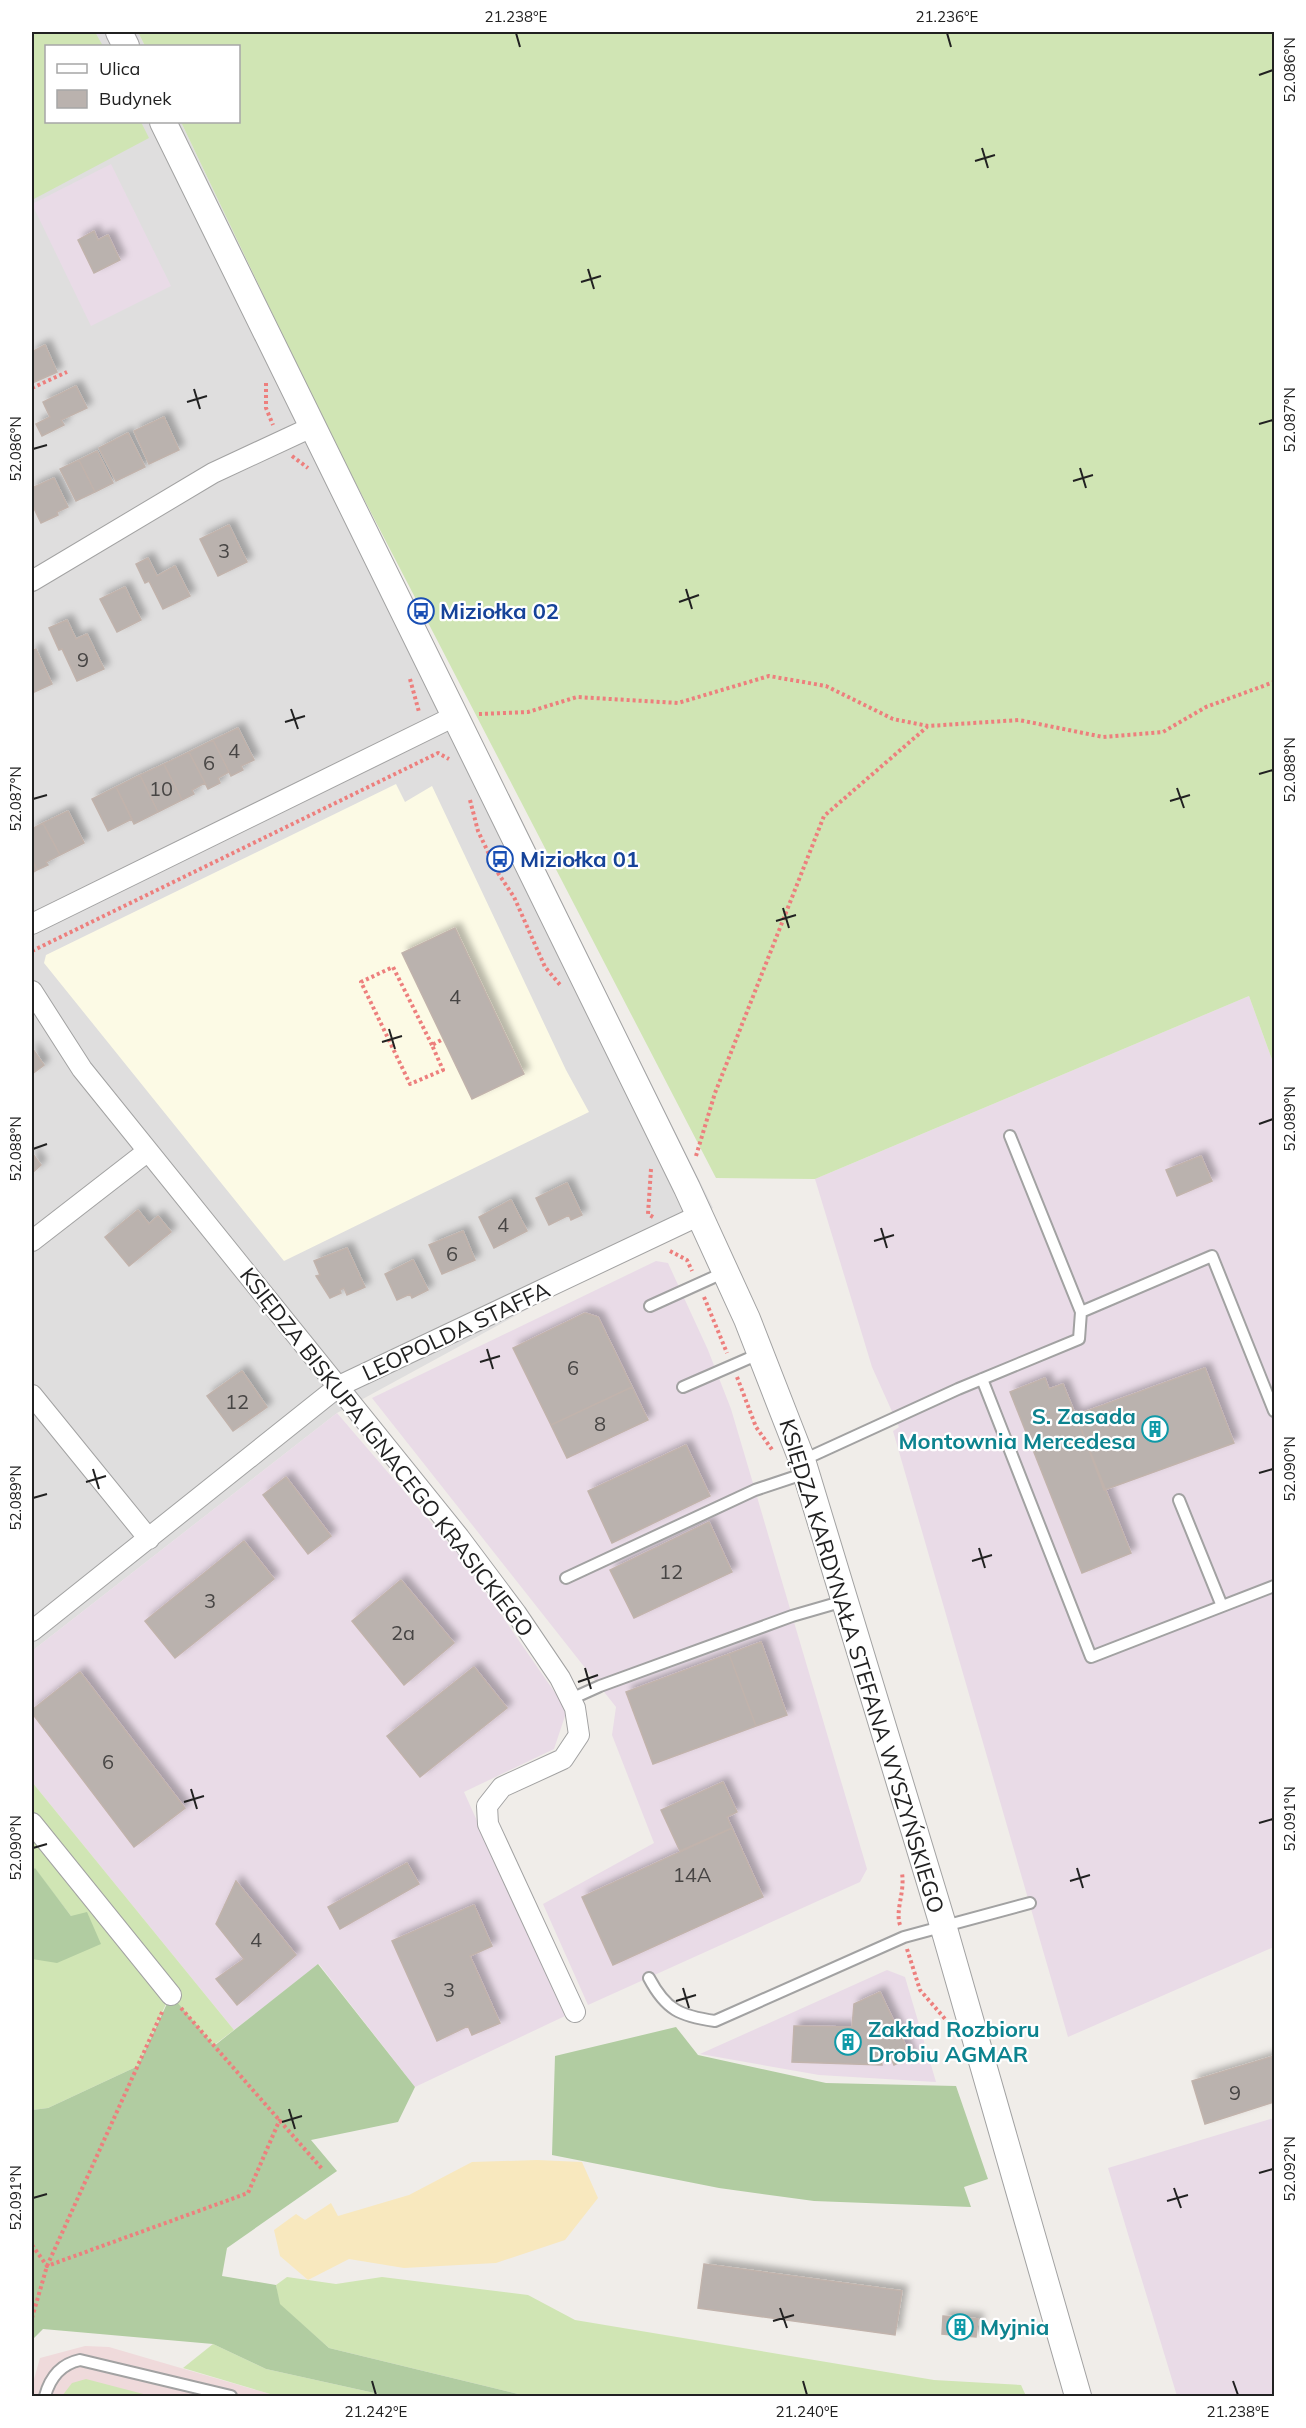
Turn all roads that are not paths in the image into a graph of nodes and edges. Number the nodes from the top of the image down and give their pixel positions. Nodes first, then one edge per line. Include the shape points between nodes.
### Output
1 (163, 123) edge
2 (314, 426) junction
3 (34, 572) edge
4 (455, 716) junction
5 (32, 924) edge
6 (32, 991) edge
7 (1010, 1136) dead end
8 (148, 1151) junction
9 (700, 1215) junction
10 (32, 1241) edge
11 (726, 1272) junction
12 (650, 1306) dead end
13 (1081, 1312) junction
14 (761, 1353) junction
15 (982, 1379) junction
16 (339, 1386) junction
17 (683, 1387) dead end
18 (32, 1395) edge
19 (1275, 1411) edge
20 (804, 1467) junction
21 (1179, 1500) dead end
22 (149, 1539) junction
23 (566, 1578) dead end
24 (1275, 1586) edge
25 (844, 1601) junction
26 (1222, 1606) junction
27 (32, 1631) edge
28 (571, 1700) junction
29 (32, 1823) edge
30 (1030, 1903) dead end
31 (943, 1925) junction
32 (649, 1978) dead end
33 (171, 1995) road end
34 (575, 2012) dead end
35 (193, 2392) edge
36 (45, 2397) edge
37 (231, 2397) edge
38 (1078, 2397) edge

1 - 2 street, KSIĘDZA KARDYNAŁA STEFANA WYSZYŃSKIEGO
2 - 3 street via 213,473
2 - 4 street, KSIĘDZA KARDYNAŁA STEFANA WYSZYŃSKIEGO
4 - 5 street
4 - 9 street, KSIĘDZA KARDYNAŁA STEFANA WYSZYŃSKIEGO
6 - 8 street, KSIĘDZA BISKUPA IGNACEGO KRASICKIEGO via 82,1069
7 - 13 lane
8 - 10 street
8 - 16 street, KSIĘDZA BISKUPA IGNACEGO KRASICKIEGO
9 - 11 street, KSIĘDZA KARDYNAŁA STEFANA WYSZYŃSKIEGO
9 - 16 street, LEOPOLDA STAFFA
11 - 12 lane
11 - 14 street, KSIĘDZA KARDYNAŁA STEFANA WYSZYŃSKIEGO
13 - 15 lane via 1079,1339
13 - 19 lane via 1212,1256
14 - 17 lane
14 - 20 street, KSIĘDZA KARDYNAŁA STEFANA WYSZYŃSKIEGO
15 - 20 lane
15 - 26 lane via 1091,1657
16 - 22 street, LEOPOLDA STAFFA
16 - 28 street, KSIĘDZA BISKUPA IGNACEGO KRASICKIEGO via 516,1612
18 - 22 street
20 - 23 lane
20 - 25 street, KSIĘDZA KARDYNAŁA STEFANA WYSZYŃSKIEGO
21 - 26 lane
22 - 27 street, LEOPOLDA STAFFA
24 - 26 lane
25 - 28 lane via 792,1616
25 - 31 street, KSIĘDZA KARDYNAŁA STEFANA WYSZYŃSKIEGO
28 - 34 street, KSIĘDZA BISKUPA IGNACEGO KRASICKIEGO via 579,1735 563,1759 502,1787 487,1806 488,1824
29 - 33 street
30 - 31 lane
31 - 32 lane via 904,1937 715,2021 690,2018 671,2009
31 - 38 street, KSIĘDZA KARDYNAŁA STEFANA WYSZYŃSKIEGO
35 - 36 lane via 81,2360 62,2368
35 - 37 lane

